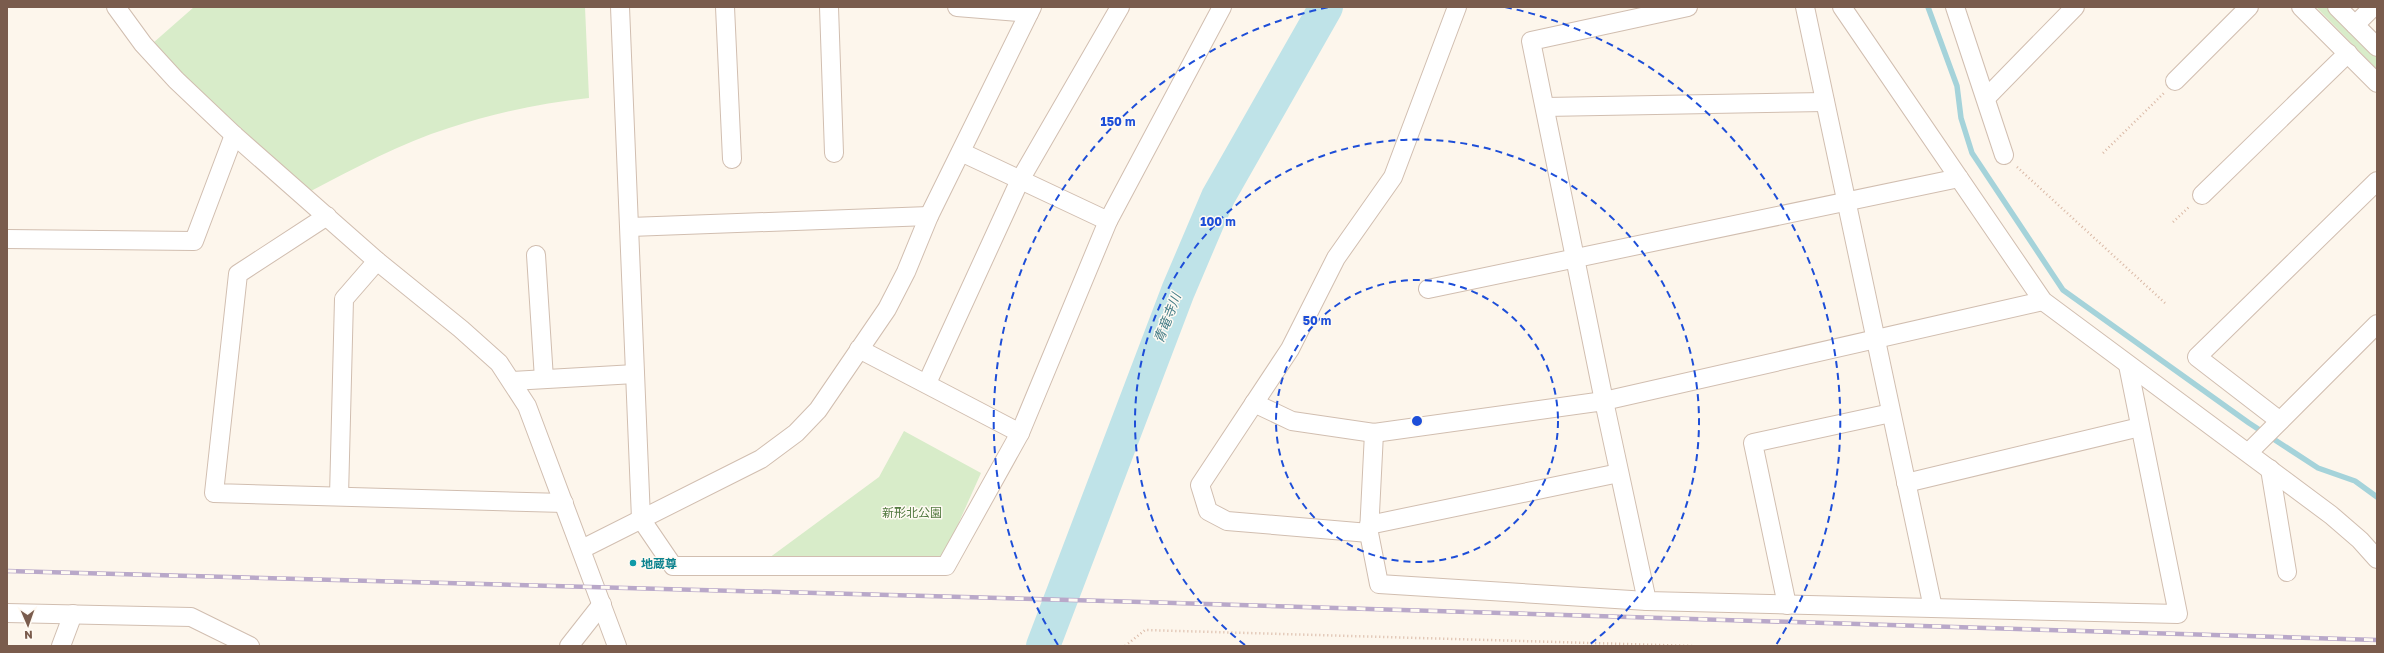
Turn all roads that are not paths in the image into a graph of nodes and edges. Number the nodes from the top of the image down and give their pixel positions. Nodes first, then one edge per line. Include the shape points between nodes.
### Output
1 (116, 7) edge
2 (620, 7) edge
3 (725, 7) edge
4 (829, 7) edge
5 (965, 7) edge
6 (1120, 7) edge
7 (1222, 7) edge
8 (1457, 7) edge
9 (1688, 7) edge
10 (1805, 7) edge
11 (1842, 7) edge
12 (1955, 7) edge
13 (2075, 7) edge
14 (2249, 7) edge
15 (2301, 7) edge
16 (2337, 7) edge
17 (2373, 7) edge
18 (1030, 10) edge
19 (2355, 25) junction
20 (2377, 47) edge
21 (2348, 53) junction
22 (2175, 81) road end
23 (2377, 83) edge
24 (1986, 98) junction
25 (1825, 102) junction
26 (1545, 107) junction
27 (234, 135) junction
28 (961, 152) junction
29 (834, 153) dead end
30 (2004, 155) road end
31 (732, 159) dead end
32 (1959, 178) junction
33 (1020, 180) junction
34 (2377, 181) edge
35 (2202, 195) dead end
36 (1846, 202) junction
37 (327, 216) junction
38 (929, 216) junction
39 (1108, 221) junction
40 (630, 227) junction
41 (7, 239) edge
42 (536, 255) dead end
43 (1576, 259) junction
44 (377, 261) junction
45 (1428, 289) dead end
46 (2043, 301) junction
47 (2377, 324) edge
48 (1875, 339) junction
49 (859, 349) junction
50 (2128, 365) junction
51 (636, 374) junction
52 (544, 379) junction
53 (512, 381) junction
54 (927, 383) junction
55 (1604, 401) junction
56 (1254, 403) junction
57 (1891, 413) junction
58 (2280, 421) junction
59 (2140, 427) junction
60 (1020, 433) junction
61 (1374, 433) junction
62 (2249, 452) junction
63 (2270, 469) junction
64 (1619, 473) junction
65 (1906, 483) junction
66 (339, 496) junction
67 (564, 504) junction
68 (641, 519) junction
69 (1369, 529) junction
70 (582, 550) junction
71 (2377, 559) edge
72 (2287, 572) dead end
73 (1647, 601) junction
74 (602, 604) junction
75 (1787, 604) junction
76 (1933, 608) junction
77 (7, 613) edge
78 (73, 614) junction
79 (61, 646) edge
80 (250, 646) edge
81 (569, 646) edge
82 (617, 646) edge

1 - 27 street via 143,44 176,80
2 - 40 street
3 - 31 street
4 - 29 street
5 - 18 street
6 - 33 street
7 - 39 street
8 - 56 street via 1393,176 1336,258 1290,349
9 - 26 street via 1531,41
10 - 25 street
11 - 32 street
12 - 24 street
13 - 24 street
14 - 22 street
15 - 21 street
16 - 19 street
17 - 19 street
18 - 28 street
19 - 20 street
21 - 23 street
21 - 35 street
24 - 30 street
25 - 26 street
25 - 36 street
26 - 43 street
27 - 37 street
27 - 41 street via 194,241
28 - 33 street
28 - 38 street
32 - 36 street
32 - 46 street
33 - 39 street
33 - 54 street
34 - 58 street via 2197,357
36 - 43 street
36 - 48 street
37 - 44 street
37 - 66 street via 238,274 214,493
38 - 40 street
38 - 49 street via 906,272 887,309
39 - 60 street
40 - 51 street
42 - 52 street
43 - 45 street
43 - 55 street
44 - 53 street via 483,348 499,363
44 - 66 street via 344,299
46 - 48 street
46 - 50 street
47 - 58 street
48 - 55 street
48 - 57 street
49 - 54 street
49 - 68 street via 818,410 796,433 761,459
50 - 59 street
50 - 62 street
51 - 52 street
51 - 68 street
52 - 53 street
53 - 67 street via 527,406
54 - 60 street
55 - 61 street
55 - 64 street
56 - 61 street via 1292,421
56 - 69 street via 1200,485 1208,511 1227,521
57 - 65 street
57 - 75 street via 1753,443
58 - 62 street
59 - 65 street
59 - 76 street via 2178,614
60 - 68 street via 946,566 673,566
61 - 69 street
62 - 63 street
63 - 71 street via 2360,540
63 - 72 street
64 - 69 street
64 - 73 street
65 - 76 street
66 - 67 street
67 - 70 street
68 - 70 street
69 - 73 street via 1379,584
70 - 74 street
73 - 75 street
74 - 81 street
74 - 82 street
75 - 76 street
77 - 78 street
78 - 79 street
78 - 80 street via 191,617

